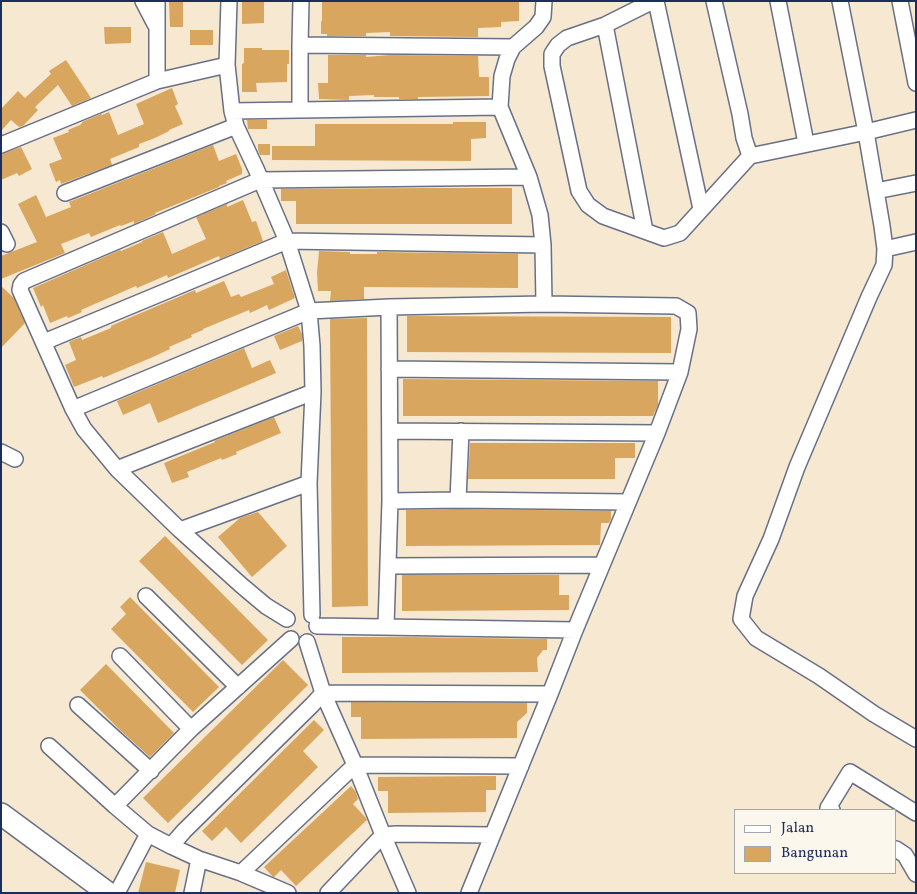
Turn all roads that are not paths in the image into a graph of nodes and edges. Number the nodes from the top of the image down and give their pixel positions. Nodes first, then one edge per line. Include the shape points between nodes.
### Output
1 (143, 1) edge
2 (157, 1) edge
3 (229, 1) edge
4 (302, 1) edge
5 (544, 1) edge
6 (654, 1) edge
7 (714, 1) edge
8 (778, 1) edge
9 (840, 1) edge
10 (900, 1) edge
11 (605, 25) junction
12 (157, 27) junction
13 (300, 45) junction
14 (513, 47) junction
15 (227, 65) junction
16 (157, 81) junction
17 (916, 83) edge
18 (500, 107) junction
19 (300, 110) junction
20 (232, 111) junction
21 (916, 120) edge
22 (236, 126) junction
23 (866, 132) junction
24 (806, 143) junction
25 (1, 145) edge
26 (750, 156) junction
27 (529, 177) junction
28 (260, 180) junction
29 (916, 183) edge
30 (876, 190) junction
31 (65, 193) dead end
32 (701, 209) junction
33 (644, 231) junction
34 (287, 241) junction
35 (916, 242) edge
36 (543, 245) junction
37 (886, 249) junction
38 (544, 304) junction
39 (389, 308) junction
40 (309, 311) junction
41 (44, 342) junction
42 (389, 369) junction
43 (680, 372) junction
44 (313, 392) junction
45 (73, 409) junction
46 (390, 430) junction
47 (461, 430) junction
48 (657, 433) junction
49 (117, 469) junction
50 (309, 483) junction
51 (458, 500) junction
52 (390, 501) junction
53 (628, 502) junction
54 (180, 530) junction
55 (602, 565) junction
56 (388, 566) junction
57 (146, 596) dead end
58 (287, 619) junction
59 (315, 621) junction
60 (386, 626) junction
61 (575, 630) junction
62 (291, 639) junction
63 (306, 642) junction
64 (120, 656) dead end
65 (238, 687) junction
66 (323, 693) junction
67 (550, 694) junction
68 (78, 705) dead end
69 (191, 729) junction
70 (916, 739) edge
71 (49, 746) dead end
72 (355, 765) junction
73 (521, 766) junction
74 (150, 770) junction
75 (115, 806) junction
76 (830, 809) edge
77 (916, 813) edge
78 (1, 814) edge
79 (148, 834) junction
80 (383, 835) junction
81 (492, 835) junction
82 (170, 846) junction
83 (897, 850) edge
84 (199, 858) junction
85 (241, 873) junction
86 (916, 874) edge
87 (260, 887) edge
88 (108, 893) edge
89 (117, 893) edge
90 (192, 893) edge
91 (288, 893) edge
92 (328, 893) edge
93 (408, 893) edge
94 (469, 893) edge

1 - 12 street
2 - 12 street
3 - 15 street
4 - 13 street
5 - 14 street via 543,17
6 - 11 street
6 - 32 street
7 - 26 street
8 - 24 street
9 - 23 street
10 - 17 street
11 - 33 street
11 - 33 street via 562,41 552,54 552,66 579,192 588,205 604,216
12 - 16 street
13 - 14 street
13 - 19 street
14 - 18 street via 502,76
15 - 16 street
15 - 20 street
16 - 25 street
18 - 19 street
18 - 27 street
19 - 20 street
20 - 22 street
21 - 23 street
22 - 28 street
22 - 31 street
23 - 24 street
23 - 30 street
24 - 26 street
26 - 32 street
27 - 28 street
27 - 36 street via 540,215
28 - 34 street
28 - 41 street via 24,281 20,290
29 - 30 street
30 - 37 street
32 - 33 street via 680,233 664,238
34 - 36 street
34 - 40 street
34 - 41 street
35 - 37 street
36 - 38 street
37 - 70 street via 884,265 745,596 741,619 756,638
38 - 39 street
38 - 43 street via 676,306 684,309 688,313 690,329
39 - 40 street
39 - 42 street
40 - 44 street
40 - 45 street
41 - 45 street
42 - 43 street
42 - 46 street
43 - 48 street
44 - 49 street
44 - 50 street
45 - 49 street via 84,429
46 - 47 street
46 - 52 street
47 - 48 street
47 - 51 street
48 - 53 street
49 - 54 street
50 - 54 street
50 - 59 street
51 - 52 street
51 - 53 street
52 - 56 street
53 - 55 street
54 - 58 street via 266,606
55 - 56 street
55 - 61 street
56 - 60 street
57 - 65 street
58 - 59 street via 291,614 302,611
58 - 62 street via 285,631
59 - 60 street
59 - 63 street via 315,635
60 - 61 street
61 - 67 street
62 - 63 street
62 - 65 street
63 - 66 street
64 - 69 street
65 - 69 street
66 - 67 street
66 - 72 street
66 - 82 street
67 - 73 street
68 - 74 street
69 - 74 street
71 - 75 street
72 - 73 street
72 - 80 street
72 - 85 street
73 - 81 street
74 - 75 street
75 - 79 street
76 - 77 street via 850,772
78 - 88 street
79 - 82 street
79 - 89 street
80 - 81 street
80 - 92 street
80 - 93 street
81 - 94 street
82 - 84 street
83 - 86 street via 905,855
84 - 85 street
84 - 90 street
85 - 87 street
87 - 91 street

